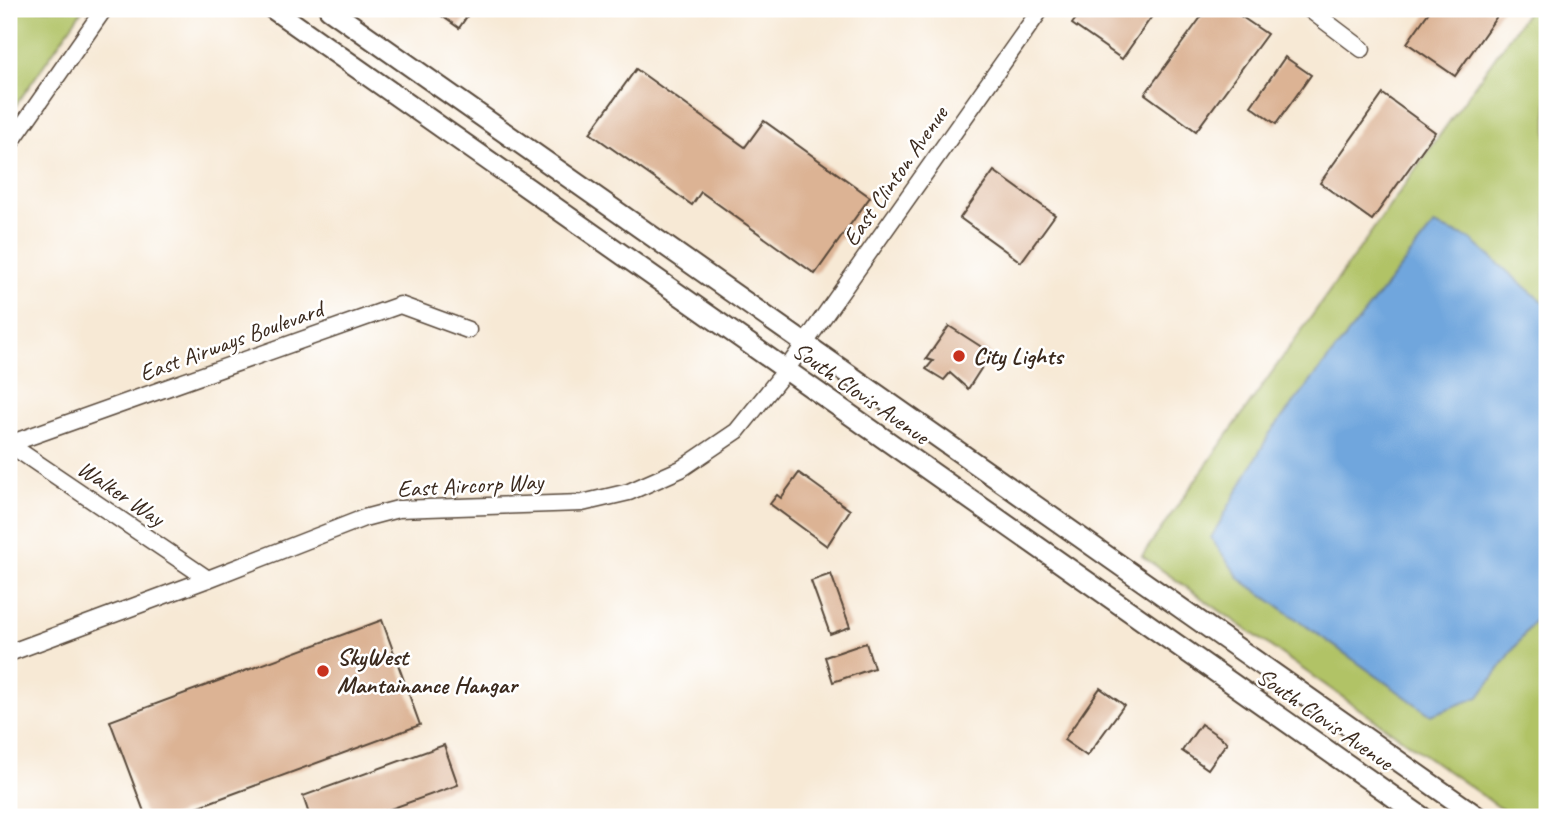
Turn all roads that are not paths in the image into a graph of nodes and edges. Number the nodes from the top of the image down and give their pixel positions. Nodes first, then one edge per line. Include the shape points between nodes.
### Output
1 (104, 9) edge
2 (273, 9) edge
3 (329, 9) edge
4 (1041, 9) edge
5 (1309, 9) edge
6 (1362, 49) dead end
7 (9, 145) edge
8 (468, 330) dead end
9 (804, 344) junction
10 (786, 370) junction
11 (9, 444) edge
12 (208, 579) junction
13 (1149, 586) junction
14 (1130, 612) junction
15 (9, 653) edge
16 (1422, 817) edge
17 (1478, 817) edge

1 - 7 street
2 - 10 main road, South Clovis Avenue
3 - 9 main road, South Clovis Avenue
4 - 9 street, East Clinton Avenue
5 - 6 street
8 - 11 street, East Airways Boulevard via 400,305
9 - 10 street, East Clinton Avenue
9 - 13 main road, South Clovis Avenue
10 - 12 street, East Aircorp Way via 737,431 681,468 629,492 582,503 398,509
10 - 14 main road, South Clovis Avenue
11 - 12 street, Walker Way
12 - 15 street, East Aircorp Way
13 - 14 main road
13 - 17 main road, South Clovis Avenue
14 - 16 main road, South Clovis Avenue

